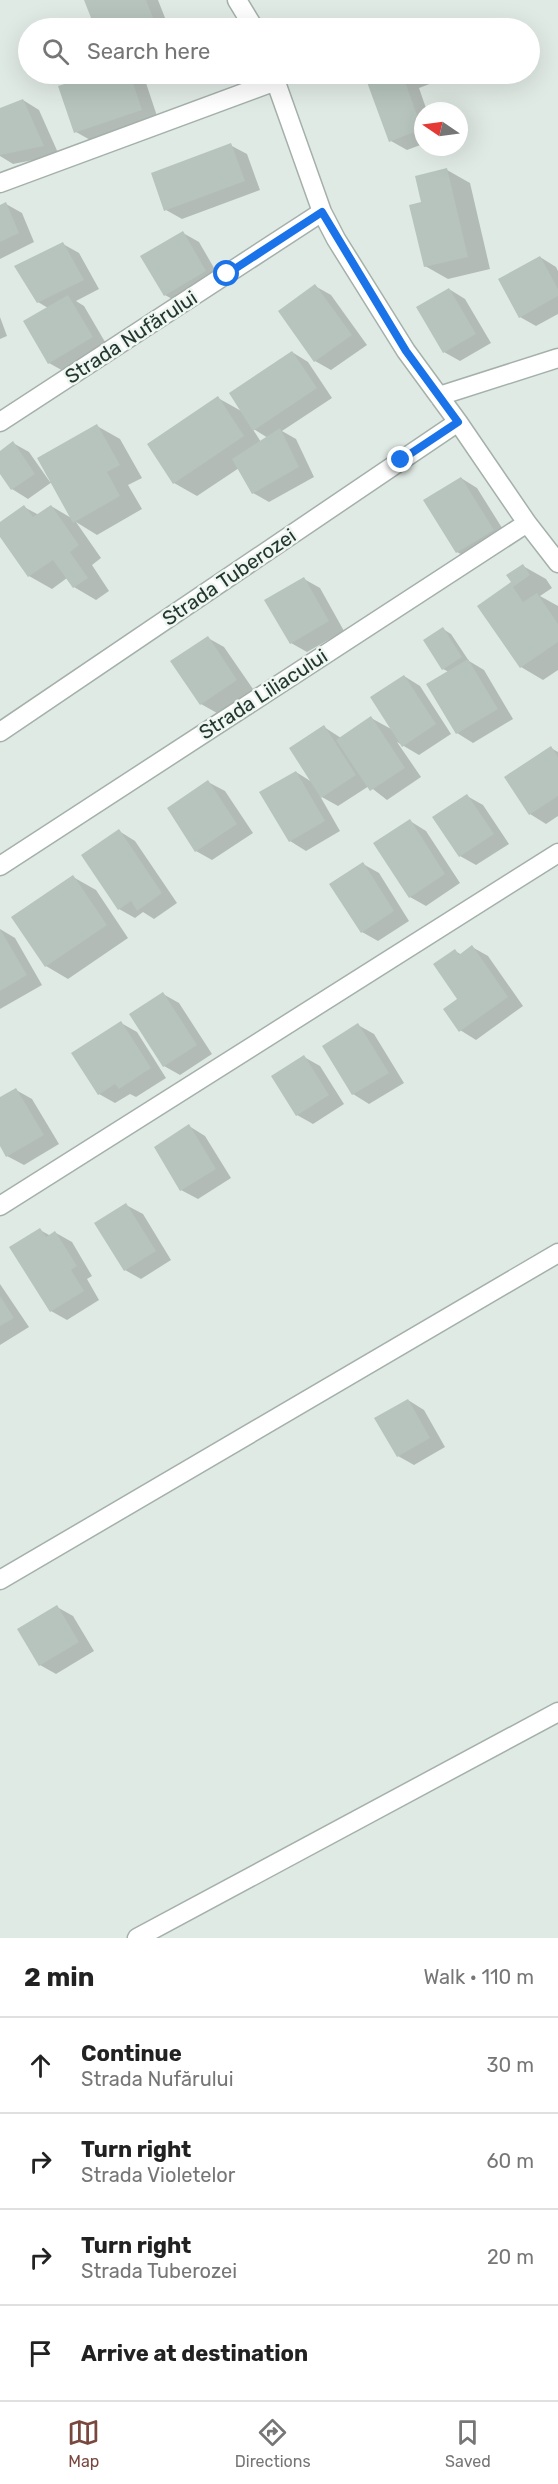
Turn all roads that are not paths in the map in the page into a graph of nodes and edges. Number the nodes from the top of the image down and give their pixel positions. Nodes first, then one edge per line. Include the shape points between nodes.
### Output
1 (237, 0) edge
2 (248, 18) edge
3 (256, 84) edge
4 (276, 84) edge
5 (0, 183) edge
6 (322, 212) junction
7 (558, 358) edge
8 (439, 396) junction
9 (0, 422) edge
10 (458, 422) junction
11 (527, 523) junction
12 (558, 563) edge
13 (0, 732) edge
14 (558, 853) edge
15 (0, 866) edge
16 (0, 1206) edge
17 (558, 1253) edge
18 (0, 1580) edge
19 (558, 1712) edge
20 (137, 1938) edge

1 - 2 street
3 - 5 street
4 - 6 street
6 - 8 street via 406,351
6 - 9 street, Strada Nufărului
7 - 8 street
8 - 10 street
10 - 11 street
10 - 13 street, Strada Tuberozei
11 - 12 street
11 - 15 street, Strada Liliacului
14 - 16 street
17 - 18 street
19 - 20 street

